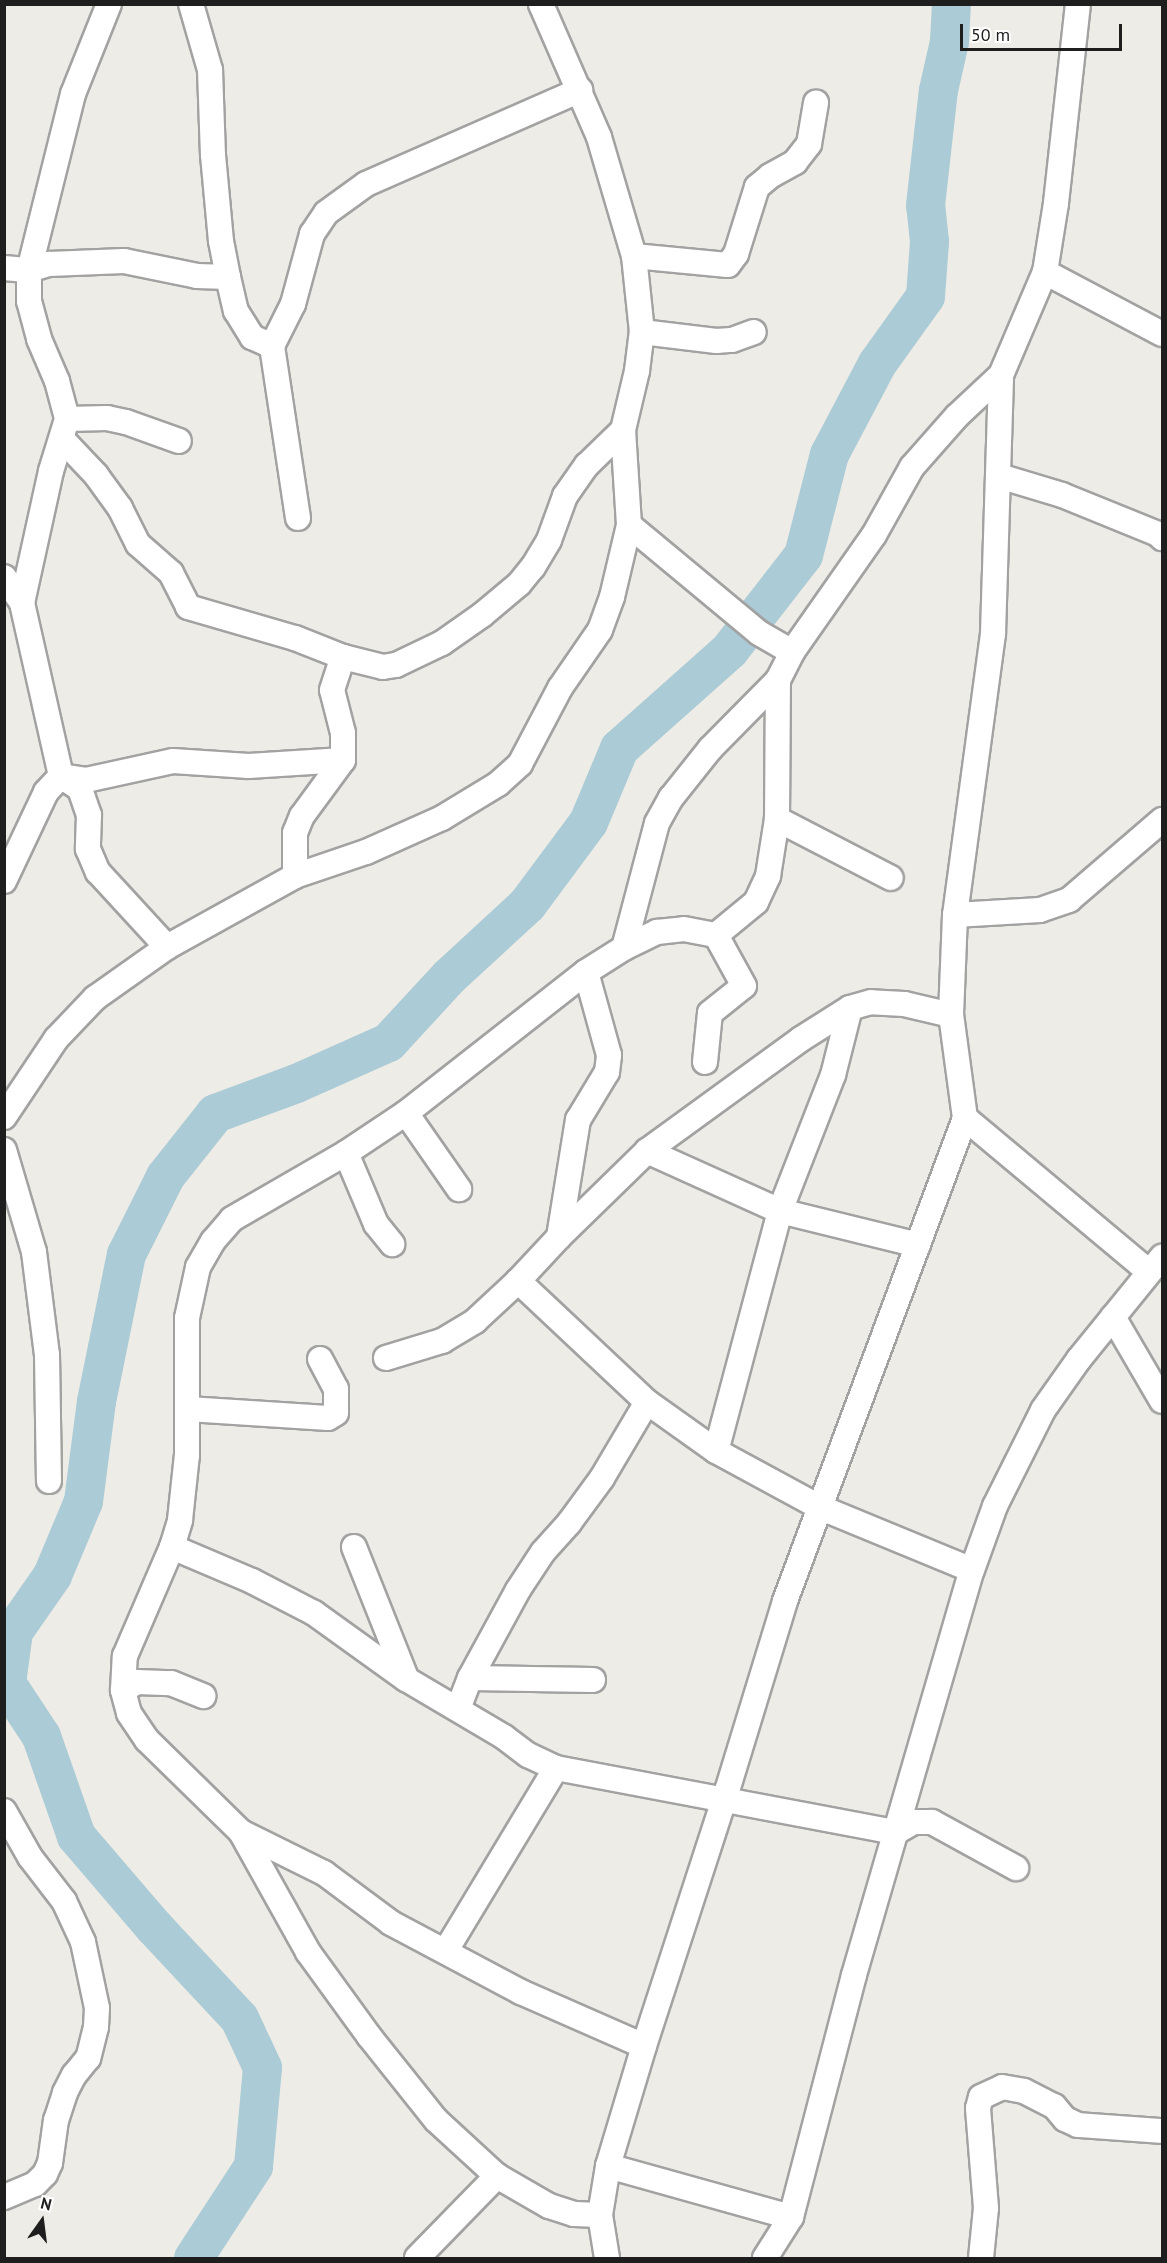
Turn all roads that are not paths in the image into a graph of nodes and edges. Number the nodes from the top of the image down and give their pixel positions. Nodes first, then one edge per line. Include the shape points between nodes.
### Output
1 (109, 4) edge
2 (191, 4) edge
3 (541, 4) edge
4 (1078, 4) edge
5 (580, 90) junction
6 (816, 103) dead end
7 (634, 256) junction
8 (4, 268) edge
9 (29, 270) junction
10 (1045, 272) junction
11 (228, 277) junction
12 (642, 332) junction
13 (754, 332) dead end
14 (1162, 334) edge
15 (272, 346) junction
16 (1000, 375) junction
17 (65, 429) junction
18 (623, 430) junction
19 (179, 441) dead end
20 (999, 476) junction
21 (298, 518) dead end
22 (629, 525) junction
23 (1162, 538) edge
24 (4, 577) edge
25 (22, 603) junction
26 (792, 652) junction
27 (343, 657) junction
28 (778, 680) junction
29 (344, 760) junction
30 (62, 776) junction
31 (777, 819) junction
32 (1162, 820) edge
33 (295, 876) junction
34 (891, 878) dead end
35 (4, 881) edge
36 (955, 915) junction
37 (716, 935) junction
38 (168, 947) junction
39 (624, 948) junction
40 (586, 972) junction
41 (850, 1008) junction
42 (951, 1015) junction
43 (705, 1062) dead end
44 (406, 1113) junction
45 (4, 1117) edge
46 (965, 1118) junction
47 (4, 1150) edge
48 (647, 1151) junction
49 (346, 1153) junction
50 (459, 1189) dead end
51 (780, 1211) junction
52 (559, 1237) junction
53 (392, 1244) dead end
54 (918, 1245) junction
55 (1156, 1265) edge
56 (518, 1281) junction
57 (1113, 1317) junction
58 (386, 1358) dead end
59 (320, 1359) dead end
60 (1162, 1401) edge
61 (647, 1402) junction
62 (188, 1409) junction
63 (716, 1451) junction
64 (49, 1481) dead end
65 (819, 1508) junction
66 (354, 1546) dead end
67 (172, 1547) junction
68 (972, 1570) junction
69 (470, 1678) junction
70 (406, 1679) junction
71 (593, 1680) dead end
72 (123, 1690) junction
73 (203, 1696) dead end
74 (458, 1709) junction
75 (556, 1768) junction
76 (724, 1800) junction
77 (4, 1811) edge
78 (240, 1832) junction
79 (896, 1832) junction
80 (1016, 1868) dead end
81 (446, 1950) junction
82 (644, 2046) junction
83 (1162, 2131) edge
84 (608, 2166) junction
85 (497, 2176) junction
86 (4, 2196) edge
87 (600, 2215) junction
88 (791, 2217) junction
89 (417, 2259) edge
90 (607, 2259) edge
91 (765, 2259) edge
92 (981, 2259) edge

1 - 9 street via 73,94
2 - 11 street via 210,69 213,155
3 - 5 street
4 - 10 street
5 - 7 street via 599,137
5 - 15 street via 366,184 326,213 312,234 293,304
6 - 7 street via 809,144 795,162 757,187 736,254 728,265
7 - 12 street
8 - 9 street
9 - 11 street via 49,264 124,261 197,276
9 - 17 street via 32,311 57,381
10 - 14 street
10 - 16 street
11 - 15 street via 236,311 252,337
12 - 13 street via 716,341
12 - 18 street
15 - 21 street
16 - 20 street
16 - 26 street via 912,467 874,535
17 - 19 street via 107,418
17 - 25 street via 51,471
17 - 27 street via 108,491 138,544 171,573 188,607 295,638
18 - 22 street
18 - 27 street via 587,465 565,496 549,540 533,567 482,615 442,643 396,665 383,667
20 - 23 street via 1062,495
20 - 36 street via 993,633
22 - 26 street via 751,625
22 - 33 street via 600,630 560,688 520,764 498,784 442,818 366,852
24 - 25 street
25 - 30 street
26 - 28 street
27 - 29 street via 332,690 343,733
28 - 31 street
28 - 39 street via 710,749 671,798 654,832
29 - 30 street via 249,766 173,761 86,780
29 - 33 street via 302,816 296,833
30 - 35 street via 46,792
30 - 38 street via 80,789 89,815 88,849 98,872
31 - 34 street
31 - 37 street via 768,876 756,903
32 - 36 street via 1069,900 1040,910
33 - 38 street
36 - 42 street
37 - 39 street via 684,929 657,932
37 - 43 street via 744,986 710,1013
38 - 45 street via 94,998 56,1039
39 - 40 street
40 - 44 street
40 - 52 street via 609,1055 607,1072 578,1120
41 - 42 street via 871,1002 904,1004
41 - 48 street
41 - 51 street via 833,1075
42 - 46 street
44 - 49 street
44 - 50 street
46 - 54 street
46 - 55 street
47 - 64 street via 34,1252 47,1355
48 - 51 street
48 - 52 street
49 - 53 street via 376,1224
49 - 62 street via 232,1219 213,1241 198,1267 188,1318
51 - 54 street
51 - 63 street
52 - 56 street
54 - 65 street
55 - 57 street
56 - 58 street via 475,1321 442,1341
56 - 61 street
57 - 60 street
57 - 68 street via 1043,1410 995,1506
59 - 62 street via 336,1389 336,1413 328,1418
61 - 63 street
61 - 69 street via 602,1478 518,1590
62 - 67 street via 184,1489
63 - 65 street
65 - 68 street
65 - 76 street via 785,1601
66 - 70 street
67 - 70 street via 314,1613
67 - 72 street via 125,1656
68 - 79 street
69 - 71 street
69 - 74 street
70 - 74 street
72 - 73 street via 137,1682 171,1683
72 - 78 street via 129,1713 147,1740
74 - 75 street via 528,1755
75 - 76 street
75 - 81 street
76 - 79 street
76 - 82 street
77 - 86 street via 30,1857 64,1901 83,1942 97,2008 88,2058 64,2093 45,2174 35,2184
78 - 81 street via 324,1873 391,1923
78 - 85 street via 308,1952 369,2036 436,2120
79 - 80 street via 913,1822 932,1822
79 - 88 street
81 - 82 street via 521,1992
82 - 84 street
83 - 92 street via 1078,2125 1065,2119 1054,2106 1024,2091 1002,2087 981,2097 978,2108 986,2208
84 - 87 street
84 - 88 street
85 - 87 street via 549,2206 574,2214
85 - 89 street
87 - 90 street
88 - 91 street

